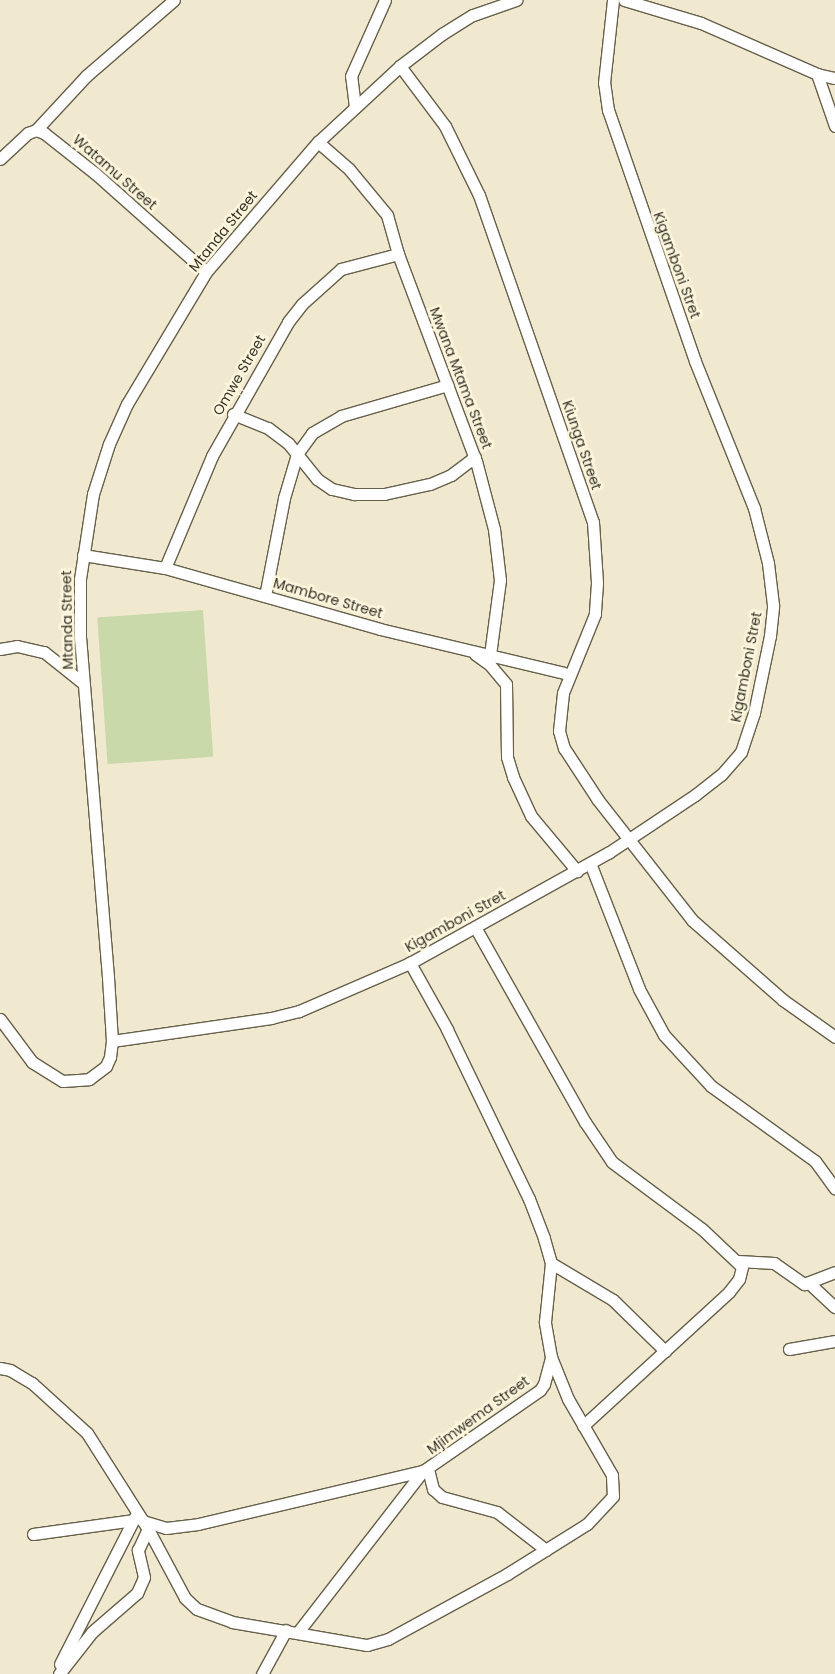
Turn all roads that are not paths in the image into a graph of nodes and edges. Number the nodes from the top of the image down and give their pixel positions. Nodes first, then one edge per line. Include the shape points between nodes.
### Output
1 (174, 0) edge
2 (385, 0) edge
3 (516, 0) edge
4 (613, 0) edge
5 (631, 1) edge
6 (400, 66) junction
7 (817, 74) junction
8 (835, 78) edge
9 (355, 107) junction
10 (835, 126) edge
11 (36, 130) junction
12 (318, 142) junction
13 (0, 159) edge
14 (398, 254) junction
15 (206, 272) junction
16 (448, 385) junction
17 (233, 414) junction
18 (297, 454) junction
19 (475, 457) junction
20 (83, 555) junction
21 (165, 568) junction
22 (265, 596) junction
23 (0, 649) edge
24 (470, 650) junction
25 (490, 655) junction
26 (564, 672) dead end
27 (83, 683) junction
28 (630, 837) junction
29 (590, 863) junction
30 (577, 870) junction
31 (475, 927) junction
32 (410, 963) junction
33 (0, 1019) edge
34 (835, 1037) edge
35 (112, 1041) junction
36 (835, 1189) edge
37 (738, 1261) junction
38 (551, 1264) junction
39 (835, 1272) edge
40 (810, 1284) junction
41 (835, 1307) edge
42 (835, 1341) edge
43 (788, 1349) dead end
44 (665, 1352) junction
45 (551, 1357) junction
46 (0, 1368) edge
47 (583, 1426) junction
48 (426, 1470) junction
49 (141, 1521) junction
50 (32, 1534) dead end
51 (546, 1550) junction
52 (292, 1631) junction
53 (54, 1674) edge
54 (59, 1674) edge
55 (262, 1674) edge

1 - 11 street via 86,76
2 - 9 street via 352,76
3 - 6 street, Mtanda Street via 460,21
4 - 28 street, Kigamboni Stret via 604,83 608,110 695,361 754,508 768,562 772,605 759,688 749,733 741,752 701,790
5 - 7 street via 701,23
6 - 9 street, Mtanda Street
6 - 28 street, Kiunga Street via 445,126 480,195 593,522 598,583 595,614 568,675 559,731 574,764 606,810
7 - 8 street
7 - 10 street
9 - 12 street, Mtanda Street
11 - 13 street via 21,138
11 - 15 street, Watamu Street via 71,153
12 - 14 street, Mwana Mtama Street via 377,199 387,215
12 - 15 street, Mtanda Street
14 - 16 street, Mwana Mtama Street
14 - 17 street, Omwe Street via 342,269 302,304 265,357
15 - 20 street, Mtanda Street via 128,404 109,444 93,494
16 - 18 street via 341,416 312,433
16 - 19 street, Mwana Mtama Street
17 - 18 street via 268,428
17 - 21 street, Omwe Street via 195,491
18 - 19 street via 317,479 332,489 354,494 384,494 430,484 451,475
18 - 22 street via 284,498
19 - 25 street, Mwana Mtama Street via 494,529 499,566 499,593
20 - 21 street, Mambore Street
20 - 27 street, Mtanda Street via 80,579
21 - 22 street, Mambore Street
22 - 24 street, Mambore Street
23 - 27 street via 17,646 44,652
24 - 25 street, Mambore Street
24 - 30 street via 490,665 506,684 508,766 531,816
25 - 26 street, Mambore Street
27 - 35 street, Mtanda Street
28 - 29 street, Kigamboni Stret
28 - 34 street, Kiunga Street via 660,882 692,920 783,1000
29 - 30 street, Kigamboni Stret
29 - 36 street via 639,989 664,1035 711,1086 815,1161
30 - 31 street, Kigamboni Stret
31 - 32 street, Kigamboni Stret
31 - 37 street via 585,1122 612,1162 702,1229
32 - 35 street, Kigamboni Stret via 299,1011
32 - 38 street, Mjimwema Street via 447,1029 529,1199
33 - 35 street, Mtanda Street via 32,1062 63,1081 78,1082 98,1074 106,1066
37 - 40 street via 774,1263 795,1280
37 - 44 street via 742,1266 739,1279
38 - 44 street via 613,1300
38 - 45 street, Mjimwema Street via 545,1322
39 - 40 street
40 - 41 street
42 - 43 street
44 - 47 street
45 - 47 street
45 - 48 street, Mjimwema Street via 540,1390
46 - 49 street via 23,1377 87,1433
47 - 51 street via 612,1475 612,1496 587,1524
48 - 49 street, Mjimwema Street via 198,1524 166,1528
48 - 51 street via 433,1489 442,1497 497,1512
48 - 52 street
49 - 50 street
49 - 52 street via 185,1598 196,1609 232,1622
49 - 53 street
49 - 54 street via 138,1550 144,1577 137,1593 92,1632
51 - 52 street via 378,1643 352,1644
52 - 55 street

